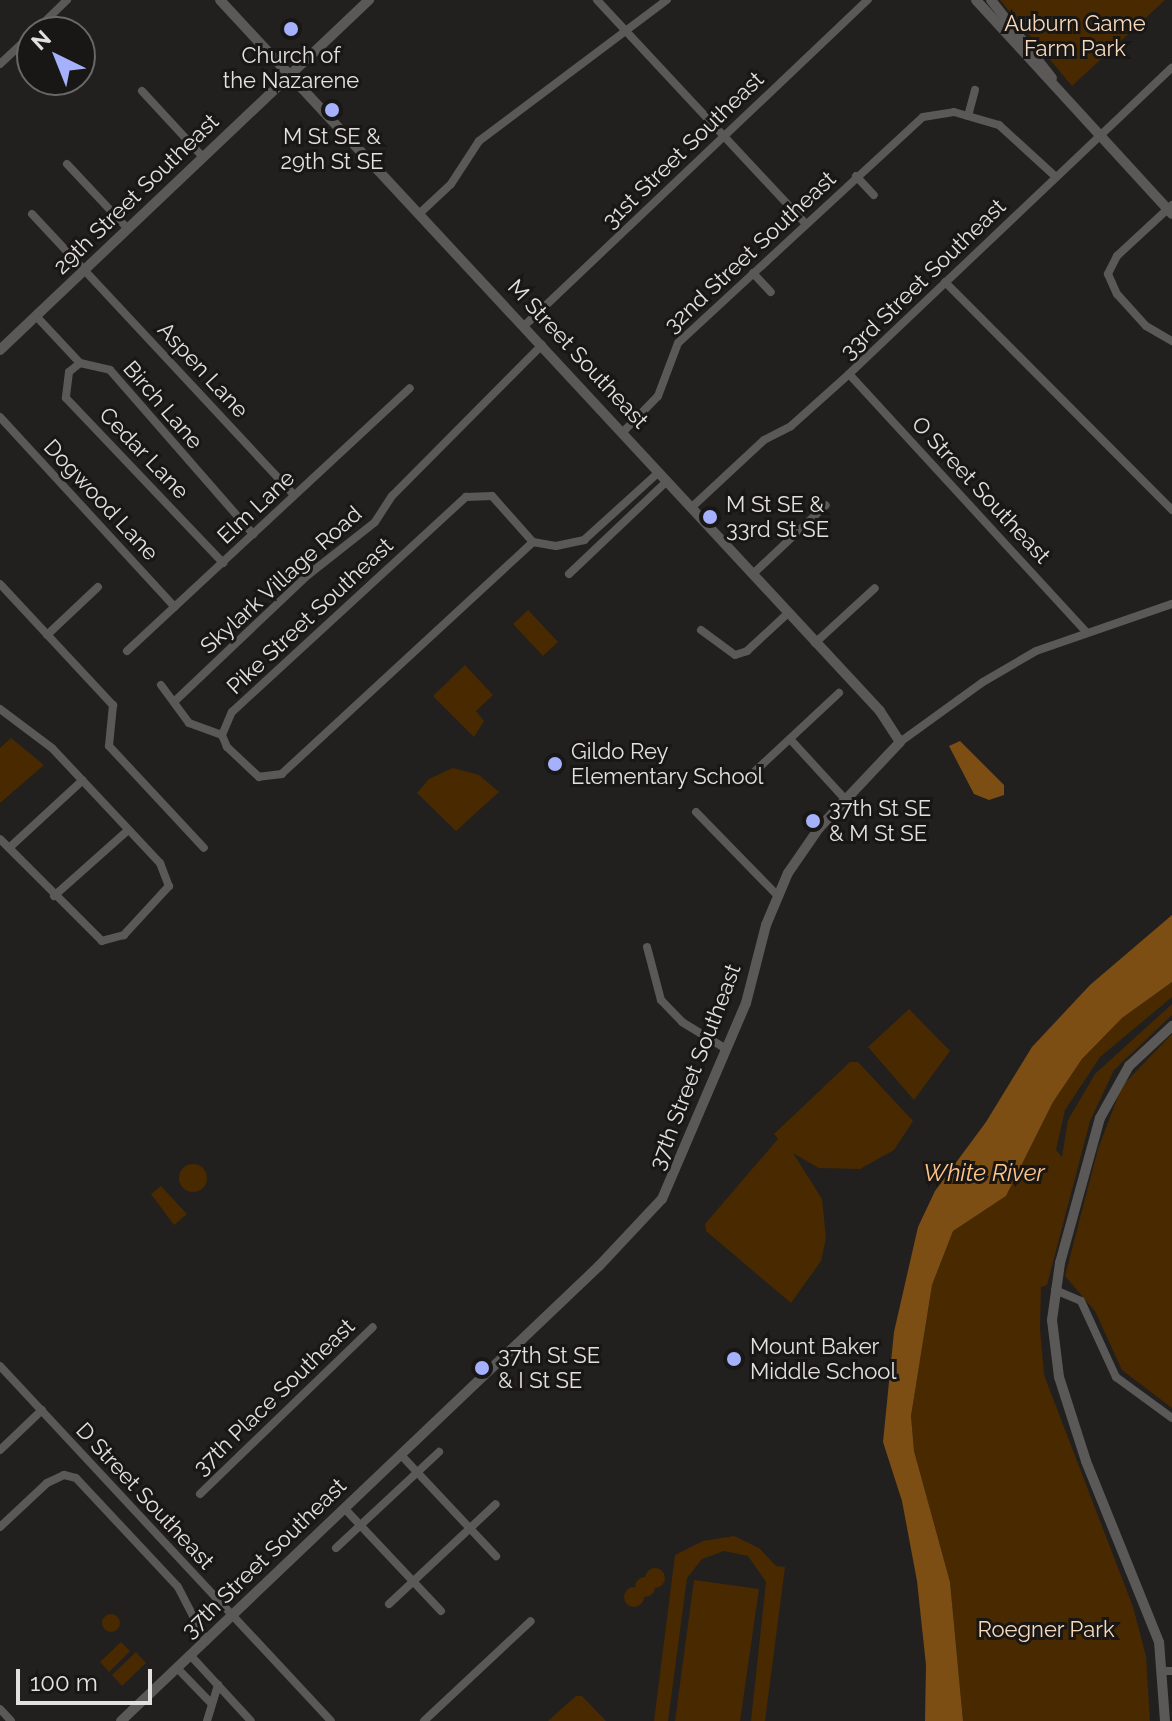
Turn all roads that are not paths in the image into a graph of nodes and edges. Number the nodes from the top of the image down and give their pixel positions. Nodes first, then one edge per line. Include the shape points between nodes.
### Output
1 (67, 0) edge
2 (220, 0) edge
3 (369, 0) edge
4 (597, 0) edge
5 (667, 0) edge
6 (868, 0) edge
7 (976, 0) edge
8 (991, 0) edge
9 (51, 16) edge
10 (625, 30) junction
11 (16, 49) edge
12 (0, 64) edge
13 (1172, 68) edge
14 (290, 75) junction
15 (1053, 80) junction
16 (975, 90) dead end
17 (142, 91) dead end
18 (968, 116) junction
19 (724, 135) junction
20 (1102, 135) junction
21 (203, 157) junction
22 (67, 164) dead end
23 (856, 176) junction
24 (1056, 177) junction
25 (874, 195) dead end
26 (1171, 209) edge
27 (420, 213) junction
28 (32, 214) dead end
29 (806, 224) junction
30 (128, 229) junction
31 (87, 269) junction
32 (753, 273) junction
33 (945, 282) junction
34 (771, 292) dead end
35 (36, 316) junction
36 (524, 326) junction
37 (1172, 341) edge
38 (542, 345) junction
39 (0, 350) edge
40 (80, 363) junction
41 (849, 374) junction
42 (410, 388) dead end
43 (0, 417) edge
44 (623, 432) junction
45 (659, 472) junction
46 (667, 481) junction
47 (294, 495) junction
48 (826, 505) dead end
49 (692, 507) junction
50 (1172, 510) edge
51 (253, 534) junction
52 (533, 542) junction
53 (223, 563) junction
54 (569, 574) dead end
55 (753, 574) junction
56 (0, 584) edge
57 (98, 587) dead end
58 (875, 588) dead end
59 (1172, 604) edge
60 (175, 607) junction
61 (788, 613) junction
62 (701, 630) dead end
63 (1086, 632) junction
64 (47, 635) junction
65 (815, 643) junction
66 (127, 651) dead end
67 (161, 685) dead end
68 (839, 693) dead end
69 (175, 701) junction
70 (0, 709) edge
71 (222, 735) junction
72 (790, 739) junction
73 (900, 742) junction
74 (752, 774) dead end
75 (83, 780) junction
76 (845, 799) junction
77 (696, 812) dead end
78 (128, 830) junction
79 (0, 839) edge
80 (9, 848) junction
81 (204, 848) dead end
82 (777, 895) junction
83 (54, 896) junction
84 (647, 947) dead end
85 (1172, 1026) edge
86 (723, 1047) junction
87 (1055, 1290) junction
88 (373, 1327) dead end
89 (0, 1366) edge
90 (42, 1410) junction
91 (1172, 1418) edge
92 (0, 1450) edge
93 (439, 1452) dead end
94 (401, 1455) junction
95 (417, 1472) junction
96 (200, 1494) dead end
97 (496, 1504) dead end
98 (345, 1509) junction
99 (361, 1525) junction
100 (0, 1527) edge
101 (470, 1528) junction
102 (336, 1548) dead end
103 (496, 1556) dead end
104 (413, 1581) junction
105 (389, 1604) dead end
106 (441, 1611) dead end
107 (232, 1617) junction
108 (531, 1621) dead end
109 (206, 1641) junction
110 (191, 1656) junction
111 (178, 1669) junction
112 (1168, 1671) edge
113 (218, 1685) junction
114 (211, 1703) junction
115 (0, 1709) edge
116 (11, 1721) edge
117 (121, 1721) edge
118 (207, 1721) edge
119 (251, 1721) edge
120 (331, 1721) edge
121 (424, 1721) edge
122 (1165, 1721) edge

1 - 9 street
2 - 14 street, M Street Southeast
3 - 14 street, 29th Street Southeast
4 - 10 street
5 - 10 street
6 - 19 street, 31st Street Southeast
7 - 15 street
8 - 15 street
10 - 19 street
10 - 27 street via 479,141 451,184
11 - 12 street
13 - 20 street, 33rd Street Southeast
14 - 21 street, 29th Street Southeast
14 - 27 street, M Street Southeast
15 - 20 street
16 - 18 street
17 - 21 street
18 - 23 street, 32nd Street Southeast via 927,115
18 - 24 street via 1008,131
19 - 29 street
19 - 36 street, 31st Street Southeast
20 - 24 street, 33rd Street Southeast
20 - 26 street
21 - 30 street, 29th Street Southeast
22 - 30 street
23 - 25 street
23 - 29 street, 32nd Street Southeast
24 - 33 street, 33rd Street Southeast
26 - 37 street via 1114,259 1109,280 1146,326
27 - 36 street, M Street Southeast
28 - 31 street, Aspen Lane
29 - 32 street, 32nd Street Southeast
30 - 31 street, 29th Street Southeast
31 - 35 street, 29th Street Southeast
31 - 47 street, Aspen Lane
32 - 34 street
32 - 44 street, 32nd Street Southeast via 678,343 658,396
33 - 41 street, 33rd Street Southeast
33 - 50 street
35 - 39 street, 29th Street Southeast
35 - 40 street, Birch Lane
36 - 38 street, M Street Southeast
38 - 44 street, M Street Southeast
38 - 69 street, Skylark Village Road via 392,496 375,522 308,575
40 - 51 street, Birch Lane via 110,370
40 - 53 street, Cedar Lane via 69,372 66,398
41 - 49 street, 33rd Street Southeast via 791,426 764,440
41 - 63 street, O Street Southeast
42 - 47 street, Elm Lane
43 - 60 street, Dogwood Lane
44 - 45 street, M Street Southeast
45 - 46 street, M Street Southeast
45 - 52 street via 584,540 544,548
46 - 49 street, M Street Southeast
46 - 54 street
47 - 51 street, Elm Lane
48 - 55 street
49 - 55 street, M Street Southeast
51 - 53 street, Elm Lane
52 - 71 street via 282,774 269,779 254,774
52 - 71 street, Pike Street Southeast via 498,500 480,493 466,497 232,712
53 - 60 street, Elm Lane
55 - 61 street, M Street Southeast
56 - 64 street
57 - 64 street
58 - 65 street
59 - 63 street, 37th Street Southeast
60 - 66 street, Elm Lane
61 - 62 street via 747,651 735,655
61 - 65 street, M Street Southeast
63 - 73 street, 37th Street Southeast via 1007,666
64 - 81 street via 113,705 109,746
65 - 73 street, M Street Southeast via 880,711
67 - 69 street
68 - 72 street
69 - 71 street via 189,723
70 - 75 street via 41,738
72 - 74 street
72 - 76 street
73 - 76 street, 37th Street Southeast
75 - 78 street
75 - 80 street
76 - 82 street, 37th Street Southeast via 807,842
77 - 82 street
78 - 83 street
78 - 83 street via 160,863 168,875 168,890 124,935 102,941
79 - 80 street
80 - 83 street
82 - 86 street, 37th Street Southeast via 746,1003
84 - 86 street via 661,1000 682,1022
85 - 87 street via 1129,1066 1107,1099
86 - 94 street, 37th Street Southeast via 662,1199
87 - 91 street via 1081,1301 1116,1377
87 - 112 street via 1052,1338 1059,1377
88 - 96 street, 37th Place Southeast
89 - 90 street, D Street Southeast
90 - 92 street
90 - 107 street, D Street Southeast
93 - 95 street
94 - 95 street
94 - 98 street, 37th Street Southeast
95 - 99 street
95 - 101 street
97 - 101 street
98 - 99 street
98 - 107 street, 37th Street Southeast
99 - 102 street
99 - 104 street
100 - 109 street via 47,1483 64,1475 76,1478 178,1587
101 - 103 street
101 - 104 street
104 - 105 street
104 - 106 street
107 - 109 street, 37th Street Southeast
107 - 120 street, D Street Southeast
108 - 121 street
109 - 110 street, 37th Street Southeast
110 - 111 street, 37th Street Southeast
110 - 113 street
111 - 114 street
111 - 117 street, 37th Street Southeast
112 - 122 street
113 - 114 street
113 - 119 street
114 - 118 street
115 - 116 street

